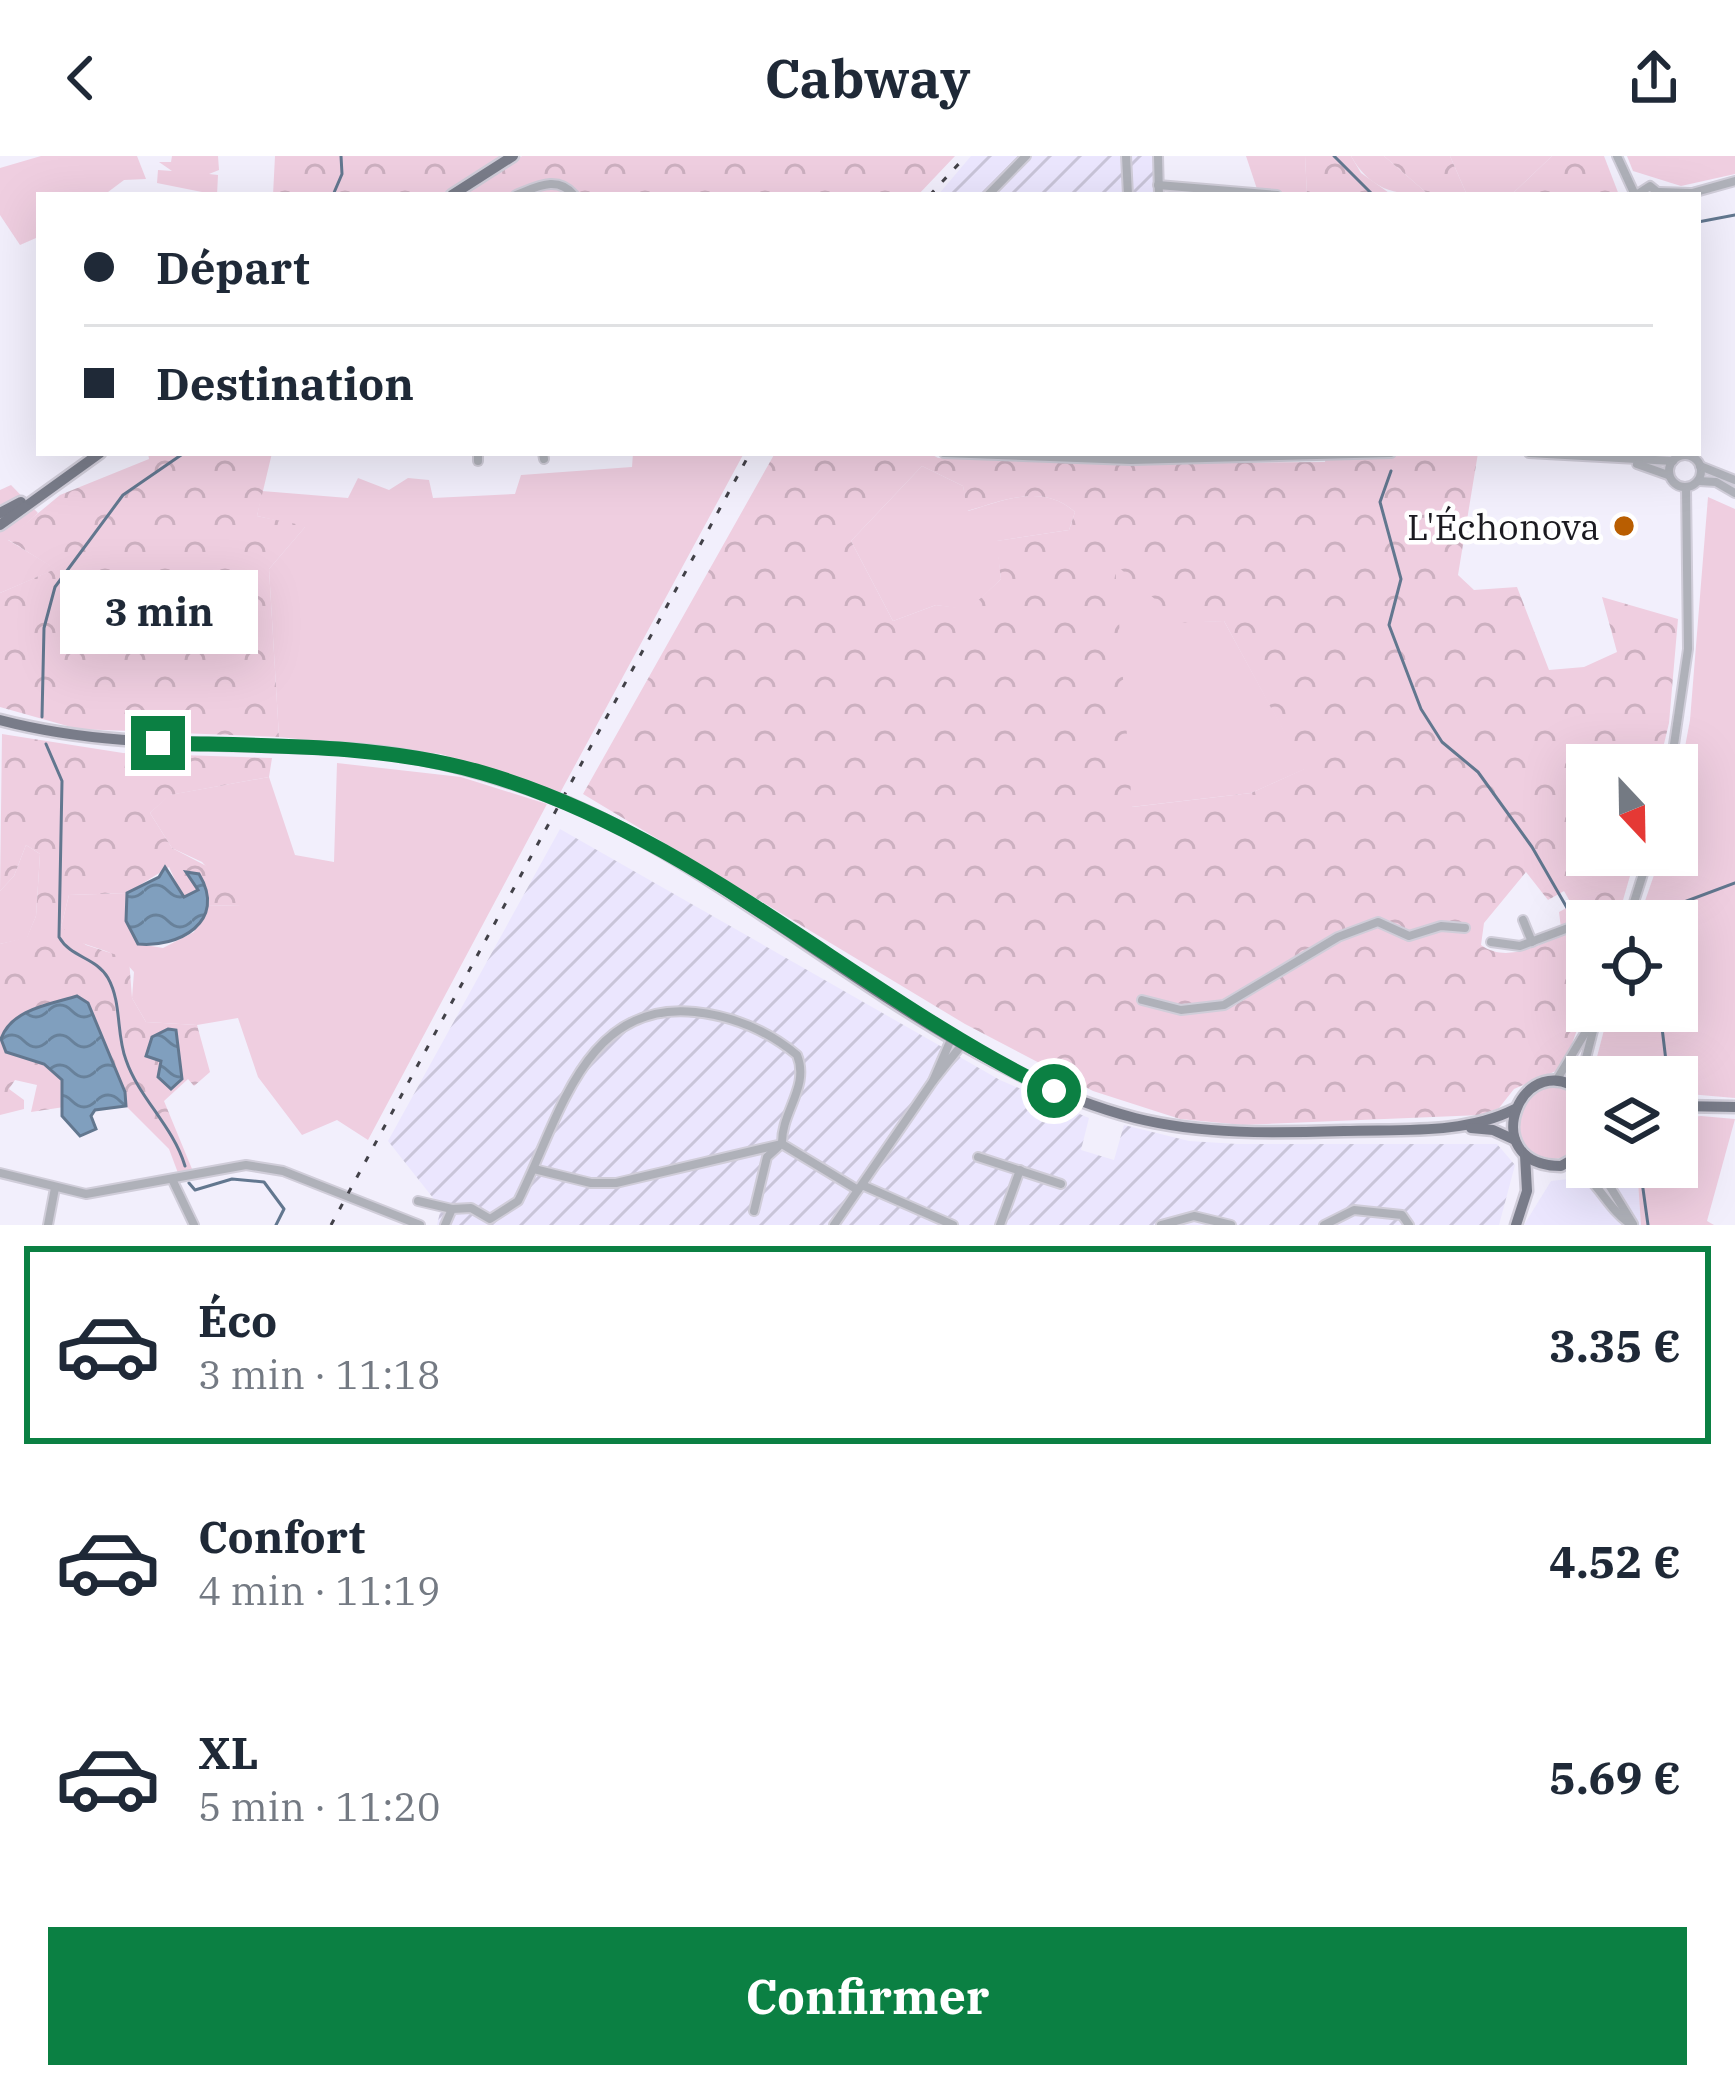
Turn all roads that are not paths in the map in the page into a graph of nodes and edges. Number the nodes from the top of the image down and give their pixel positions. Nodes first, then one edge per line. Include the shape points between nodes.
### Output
1 (513, 156) edge
2 (1026, 156) edge
3 (1126, 156) edge
4 (1158, 156) edge
5 (1617, 156) edge
6 (1623, 172) junction
7 (1735, 181) edge
8 (1646, 186) junction
9 (1159, 190) edge
10 (458, 192) edge
11 (527, 192) edge
12 (570, 192) edge
13 (991, 192) edge
14 (1128, 192) edge
15 (1206, 192) edge
16 (1634, 192) edge
17 (1639, 192) edge
18 (1659, 192) edge
19 (1695, 192) edge
20 (96, 456) edge
21 (1084, 456) edge
22 (1196, 456) edge
23 (1570, 456) edge
24 (1680, 456) edge
25 (1686, 456) edge
26 (1131, 457) edge
27 (1624, 460) junction
28 (1673, 461) junction
29 (1700, 466) junction
30 (1670, 476) junction
31 (1735, 480) edge
32 (1697, 482) junction
33 (1687, 488) junction
34 (45, 490) junction
35 (1735, 493) edge
36 (0, 513) edge
37 (0, 525) edge
38 (0, 718) edge
39 (1673, 744) edge
40 (1523, 920) dead end
41 (1466, 928) dead end
42 (1566, 929) edge
43 (1491, 942) dead end
44 (1532, 942) junction
45 (1142, 1000) dead end
46 (1586, 1032) edge
47 (958, 1039) junction
48 (1556, 1081) junction
49 (1566, 1085) edge
50 (1698, 1106) edge
51 (1735, 1107) edge
52 (1515, 1109) junction
53 (1450, 1127) junction
54 (1515, 1140) junction
55 (782, 1144) junction
56 (1525, 1155) junction
57 (978, 1156) dead end
58 (1566, 1164) edge
59 (1553, 1166) junction
60 (534, 1169) junction
61 (1020, 1170) junction
62 (0, 1173) edge
63 (172, 1179) junction
64 (1061, 1184) dead end
65 (860, 1187) junction
66 (55, 1188) junction
67 (1599, 1188) edge
68 (1611, 1188) edge
69 (1527, 1191) junction
70 (418, 1201) dead end
71 (452, 1209) junction
72 (754, 1211) dead end
73 (194, 1224) edge
74 (48, 1225) edge
75 (421, 1225) edge
76 (445, 1225) edge
77 (834, 1225) edge
78 (953, 1225) edge
79 (1000, 1225) edge
80 (1161, 1225) edge
81 (1232, 1225) edge
82 (1324, 1225) edge
83 (1409, 1225) edge
84 (1516, 1225) edge
85 (1633, 1225) edge

1 - 10 main road
2 - 13 street
3 - 14 street
4 - 9 street
5 - 6 street
6 - 8 street
6 - 16 street
7 - 19 street
8 - 17 street
8 - 18 street
9 - 15 street
11 - 12 street via 559,183
20 - 34 main road
21 - 26 street
22 - 26 street
23 - 27 street
24 - 28 street
25 - 29 street
27 - 28 street
27 - 30 street
28 - 30 street
29 - 31 street
29 - 32 street
30 - 33 street
32 - 33 street
32 - 35 street
33 - 39 street via 1688,649
34 - 36 main road
34 - 37 main road
38 - 47 main road, bridge via 125,742 434,760 554,798 703,874
40 - 44 street
41 - 45 street via 1409,936 1378,922 1224,1005 1181,1010
42 - 44 street
43 - 44 street
46 - 48 street
47 - 53 main road via 1054,1091 1188,1128
47 - 65 street
48 - 49 main road
48 - 52 main road via 1526,1092
50 - 51 main road
52 - 53 main road
52 - 54 main road
53 - 54 main road
54 - 56 main road
55 - 60 street via 616,1183
55 - 60 street via 802,1081 797,1055 738,1021 656,1013 600,1040
55 - 65 street
55 - 72 street via 767,1157
56 - 59 main road
56 - 69 main road
57 - 61 street
58 - 59 main road
59 - 69 main road
60 - 71 street via 518,1201 490,1220 471,1208
61 - 64 street
61 - 79 street
62 - 66 street
63 - 66 street via 86,1194
63 - 73 street
63 - 75 street via 246,1165 283,1171
65 - 77 street
65 - 78 street
66 - 74 street
67 - 85 street
68 - 85 street
69 - 84 main road
70 - 71 street
71 - 76 street
80 - 81 street via 1194,1216
82 - 83 street via 1354,1210 1402,1215

